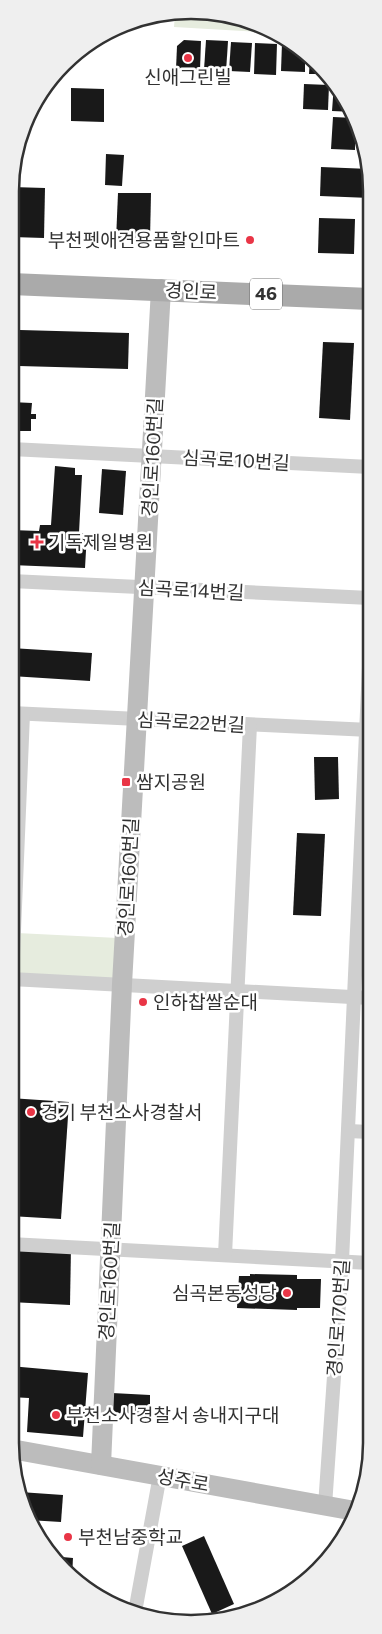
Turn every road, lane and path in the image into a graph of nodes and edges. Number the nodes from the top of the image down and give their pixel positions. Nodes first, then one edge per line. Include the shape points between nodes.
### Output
1 (19, 284) edge
2 (161, 289) junction
3 (363, 299) edge
4 (19, 449) edge
5 (152, 455) junction
6 (363, 467) edge
7 (19, 581) edge
8 (144, 588) junction
9 (363, 598) edge
10 (19, 714) edge
11 (137, 720) junction
12 (250, 725) junction
13 (363, 730) edge
14 (363, 826) edge
15 (19, 979) edge
16 (122, 984) junction
17 (238, 991) junction
18 (354, 998) junction
19 (363, 998) edge
20 (348, 1131) junction
21 (363, 1132) edge
22 (19, 1245) edge
23 (110, 1250) junction
24 (225, 1255) junction
25 (342, 1261) junction
26 (363, 1262) edge
27 (19, 1450) edge
28 (101, 1464) junction
29 (160, 1475) junction
30 (325, 1506) junction
31 (349, 1510) edge
32 (136, 1606) edge

1 - 2 main road, 경인로 / 46
2 - 3 main road, 경인로 / 46
2 - 5 street, 경인로160번길
4 - 5 street, 심곡로10번길
5 - 6 street, 심곡로10번길
5 - 8 street, 경인로160번길
7 - 8 street, 심곡로14번길
8 - 9 street, 심곡로14번길
8 - 11 street, 경인로160번길
10 - 11 street, 심곡로22번길
11 - 12 street, 심곡로22번길
11 - 16 street, 경인로160번길
12 - 13 street, 심곡로22번길
12 - 17 street
14 - 18 street, 경인로170번길
15 - 16 street
16 - 17 street
16 - 23 street, 경인로160번길
17 - 18 street
17 - 24 street
18 - 19 street
18 - 20 street, 경인로170번길
20 - 21 street
20 - 25 street, 경인로170번길
22 - 23 street
23 - 24 street
23 - 28 street, 경인로160번길
24 - 25 street
25 - 26 street
25 - 30 street, 경인로170번길
27 - 28 street, 성주로
28 - 29 street, 성주로
29 - 30 street, 성주로
29 - 32 street
30 - 31 street, 성주로

